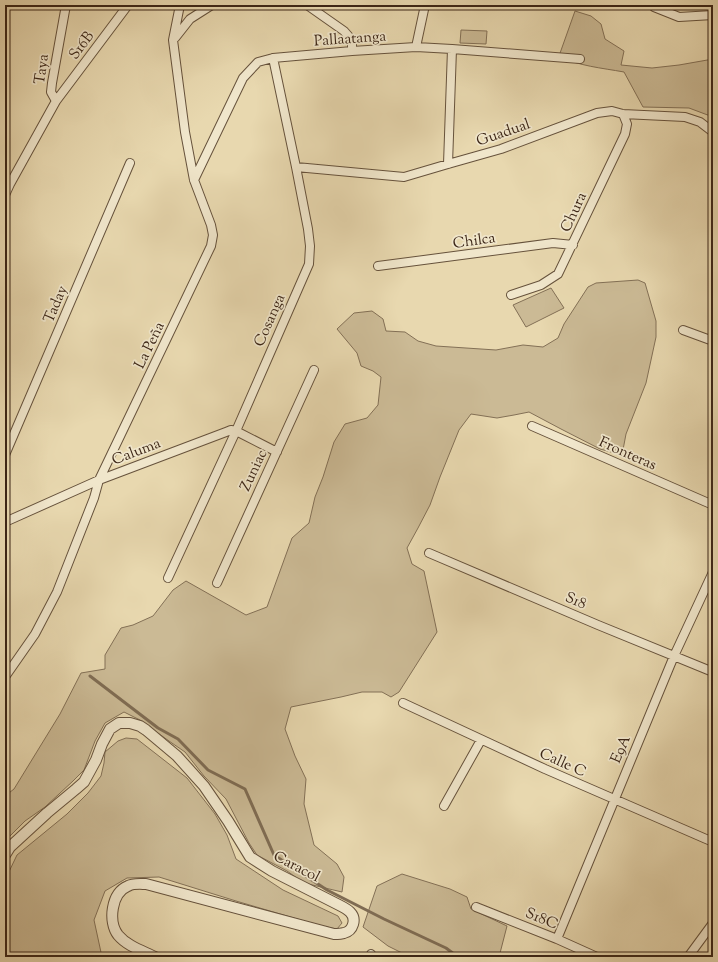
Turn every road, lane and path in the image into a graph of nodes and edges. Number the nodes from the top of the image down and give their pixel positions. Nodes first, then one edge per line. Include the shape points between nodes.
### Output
1 (66, 5) edge
2 (128, 5) edge
3 (180, 5) edge
4 (212, 5) edge
5 (307, 5) edge
6 (425, 5) edge
7 (652, 5) edge
8 (713, 15) edge
9 (174, 40) junction
10 (416, 48) junction
11 (452, 49) junction
12 (352, 51) junction
13 (273, 58) junction
14 (580, 59) dead end
15 (56, 101) junction
16 (623, 114) junction
17 (713, 132) edge
18 (130, 163) dead end
19 (448, 164) junction
20 (296, 167) junction
21 (194, 180) junction
22 (5, 195) edge
23 (573, 245) junction
24 (378, 266) dead end
25 (511, 296) dead end
26 (683, 330) dead end
27 (713, 341) edge
28 (314, 370) dead end
29 (532, 426) dead end
30 (236, 431) junction
31 (277, 452) junction
32 (5, 455) edge
33 (99, 480) junction
34 (713, 505) edge
35 (5, 522) edge
36 (430, 553) dead end
37 (713, 572) edge
38 (168, 578) dead end
39 (217, 583) dead end
40 (674, 656) junction
41 (713, 672) edge
42 (5, 677) edge
43 (403, 704) dead end
44 (481, 740) junction
45 (614, 800) junction
46 (444, 806) dead end
47 (713, 842) edge
48 (5, 854) edge
49 (476, 907) dead end
50 (713, 923) edge
51 (556, 939) junction
52 (155, 957) edge
53 (597, 957) edge
54 (688, 957) edge

1 - 15 street, Taya via 52,83
2 - 15 street, S16B
3 - 9 street, La Peña
4 - 9 street via 190,19
5 - 12 street via 352,40
6 - 10 street
7 - 8 street via 679,17
9 - 21 street, La Peña via 185,132
10 - 11 street, Pallaatanga
10 - 12 street, Pallaatanga
11 - 14 street, Pallaatanga
11 - 19 street
12 - 13 street, Pallaatanga
13 - 20 street, Cosanga
13 - 21 street, Pallaatanga via 258,62 243,78
15 - 22 street, Taya
16 - 17 street, Guadual via 685,117 700,122
16 - 19 street, Guadual via 597,113 501,149
16 - 23 street, Chura via 627,124 625,134
18 - 32 street, Taday
19 - 20 street, Guadual via 404,177
20 - 30 street, Cosanga via 310,246 309,264
21 - 33 street, La Peña via 214,235 211,246
23 - 24 street, Chilca via 553,243
23 - 25 street, Chura via 558,274
26 - 27 street
28 - 31 street, Zuniac
29 - 34 street, Fronteras
30 - 31 street
30 - 33 street, Caluma via 231,430
30 - 38 street, Cosanga
31 - 39 street, Zuniac
33 - 35 street, Caluma
33 - 42 street, La Peña via 58,592 35,634
36 - 40 street, S18
37 - 40 street, E9A
40 - 41 street, S18
40 - 45 street, E9A
43 - 44 street, Calle C
44 - 45 street, Calle C
44 - 46 street
45 - 47 street, Calle C
45 - 51 street, E9A
48 - 52 street, Caracol via 41,818 84,782 110,729 119,723 130,722 146,730 177,756 204,786 250,857 272,872 339,905 353,917 351,929 345,933 334,934 146,884 128,886 115,900 113,926 123,940
49 - 51 street, S18C
50 - 54 street
51 - 53 street, S18C

